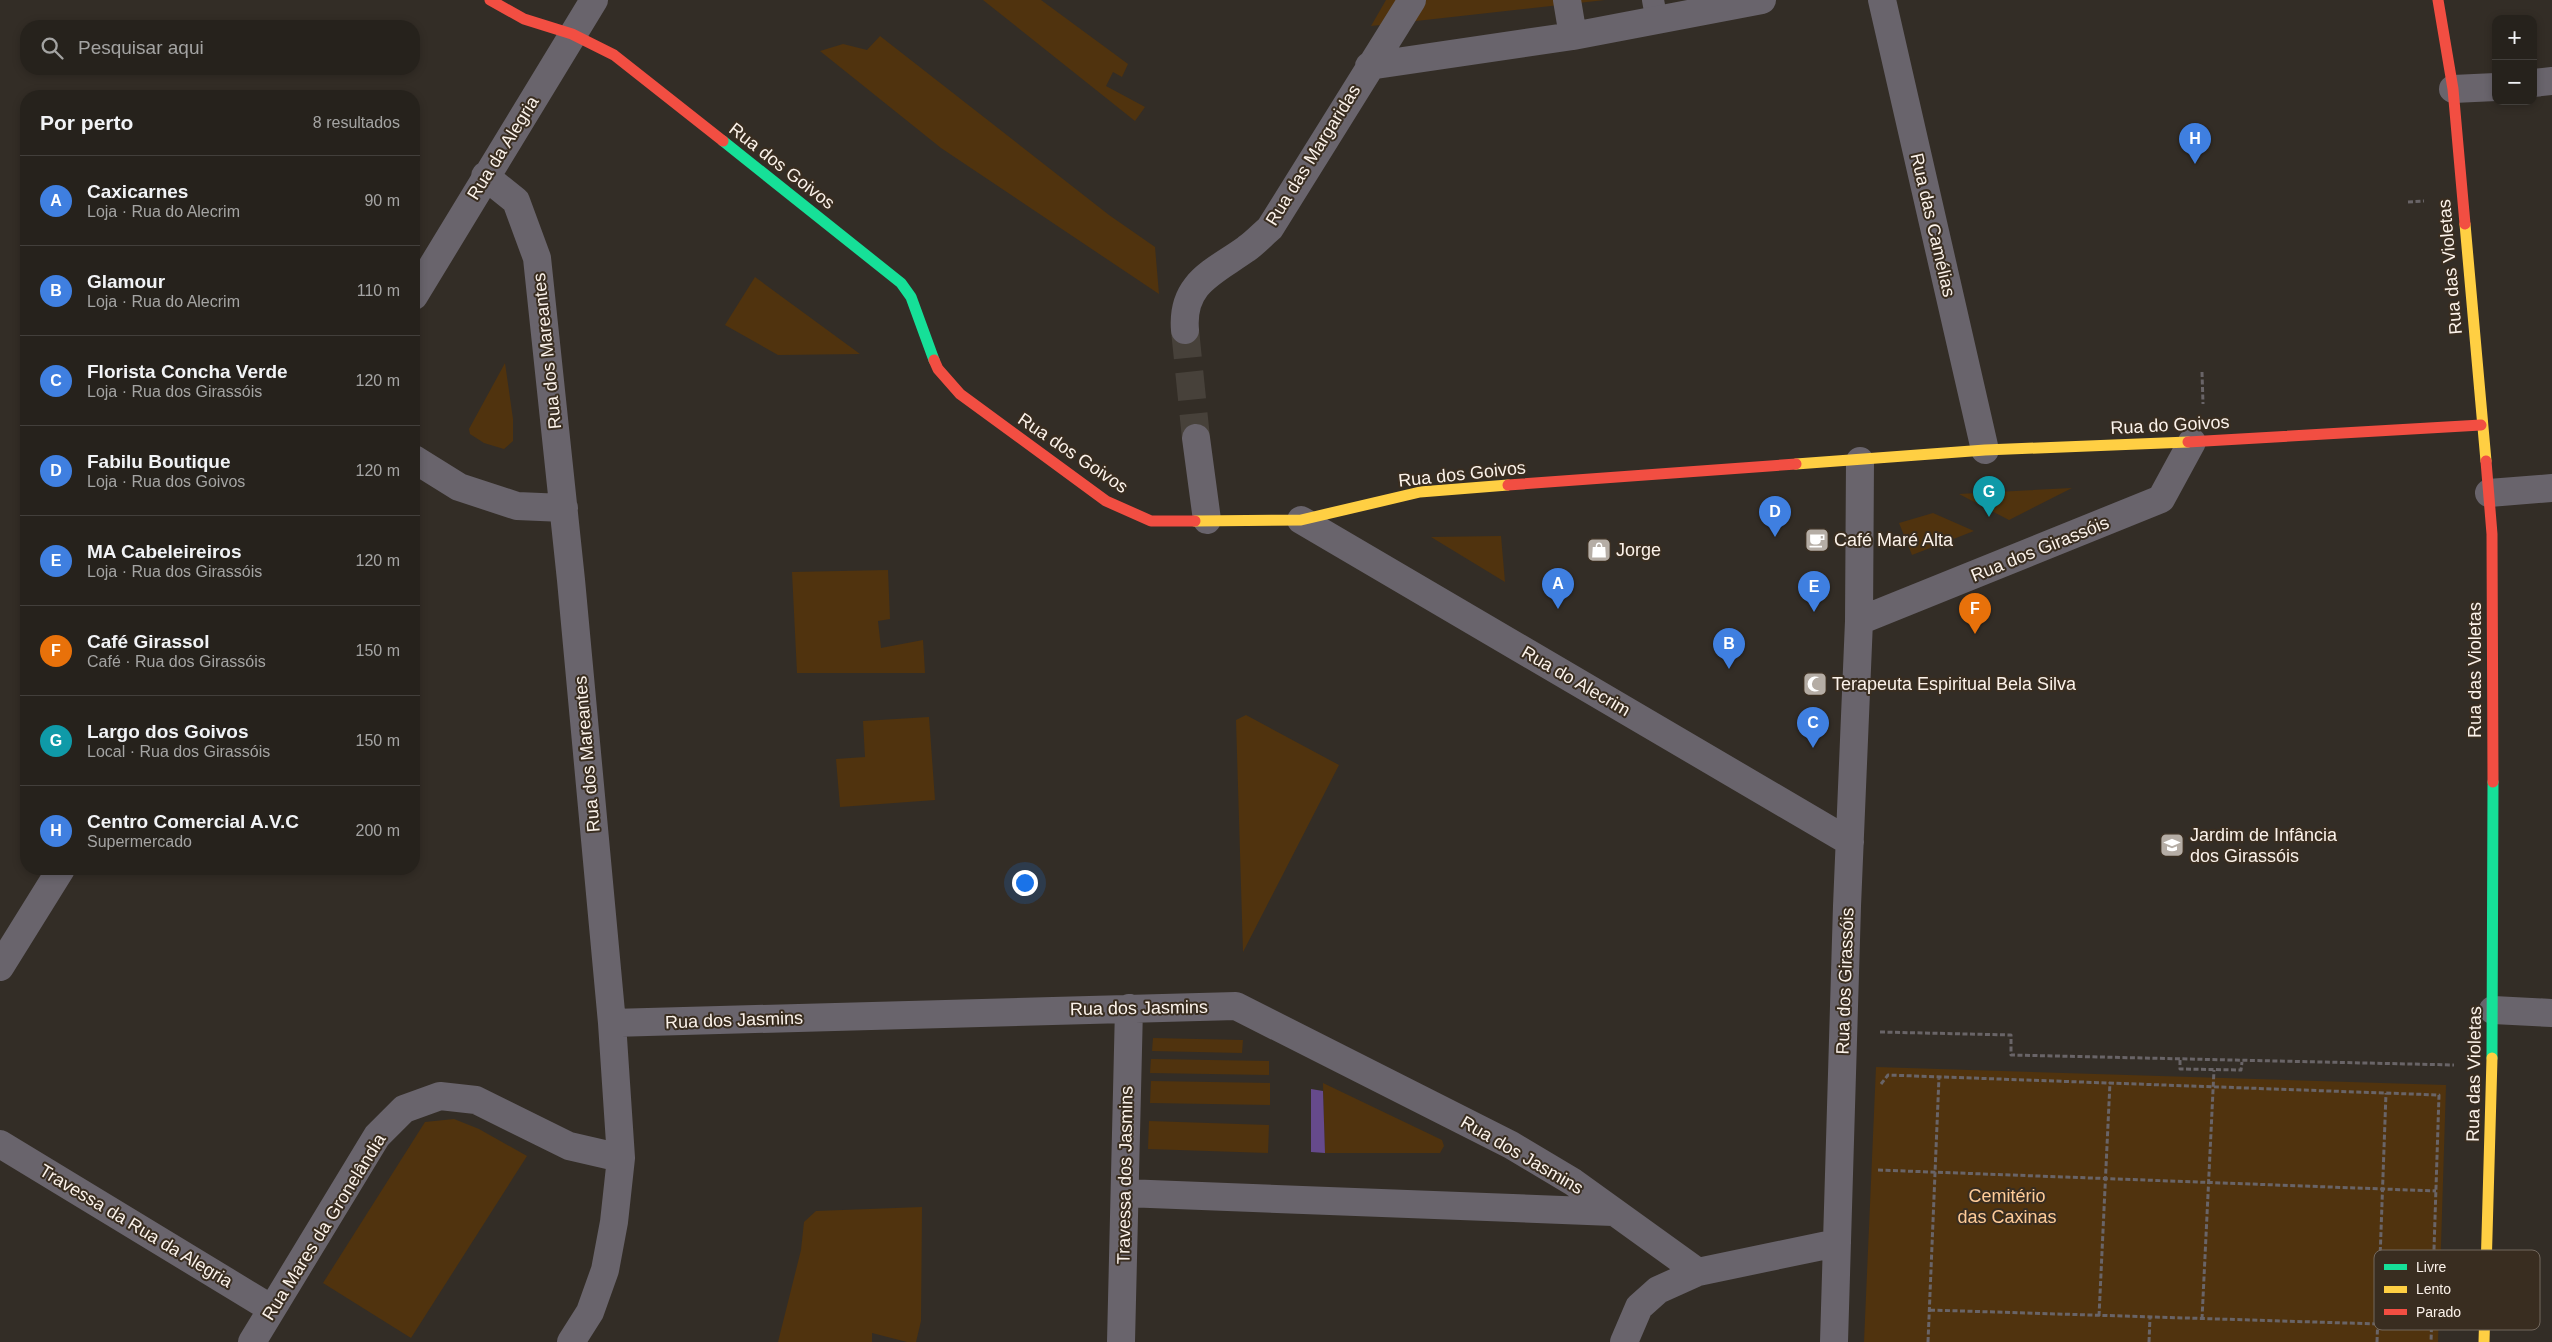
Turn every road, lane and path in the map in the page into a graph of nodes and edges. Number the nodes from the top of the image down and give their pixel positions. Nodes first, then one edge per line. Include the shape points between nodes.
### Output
1 (490, 0) edge
2 (594, 0) edge
3 (1412, 0) edge
4 (1567, 0) edge
5 (1762, 0) edge
6 (1882, 0) edge
7 (2438, 0) edge
8 (1655, 11) edge
9 (572, 34) junction
10 (1573, 36) junction
11 (1369, 66) junction
12 (2552, 81) edge
13 (2537, 83) edge
14 (2492, 86) edge
15 (2453, 89) junction
16 (485, 176) junction
17 (2429, 200) dead end
18 (2408, 202) dead end
19 (420, 286) edge
20 (1185, 330) tunnel mouth
21 (2202, 372) dead end
22 (2204, 410) dead end
23 (2481, 425) junction
24 (1196, 438) tunnel mouth
25 (2192, 442) junction
26 (1985, 450) junction
27 (1860, 461) junction
28 (420, 463) edge
29 (2552, 488) edge
30 (2489, 493) junction
31 (564, 508) junction
32 (1207, 520) junction
33 (1301, 520) junction
34 (1860, 621) junction
35 (1850, 842) junction
36 (57, 875) edge
37 (0, 967) edge
38 (1129, 1008) junction
39 (2493, 1010) junction
40 (2552, 1013) edge
41 (612, 1023) junction
42 (1874, 1032) dead end
43 (2180, 1060) junction
44 (2242, 1062) junction
45 (2455, 1065) dead end
46 (2214, 1070) junction
47 (1939, 1077) junction
48 (2110, 1082) junction
49 (1880, 1085) dead end
50 (2213, 1086) junction
51 (2386, 1093) junction
52 (0, 1144) edge
53 (621, 1158) junction
54 (1878, 1161) dead end
55 (1877, 1170) junction
56 (1934, 1172) junction
57 (2105, 1178) junction
58 (1877, 1180) dead end
59 (2208, 1182) junction
60 (2384, 1188) junction
61 (2436, 1191) junction
62 (1125, 1193) junction
63 (1613, 1212) junction
64 (1837, 1244) junction
65 (2381, 1250) edge
66 (2434, 1250) edge
67 (2486, 1250) edge
68 (1698, 1272) junction
69 (272, 1309) junction
70 (1930, 1310) junction
71 (2099, 1316) junction
72 (2150, 1317) junction
73 (2202, 1319) junction
74 (2374, 1324) edge
75 (252, 1342) edge
76 (571, 1342) edge
77 (1121, 1342) edge
78 (1624, 1342) edge
79 (1834, 1342) edge
80 (1928, 1342) edge
81 (2149, 1342) edge

1 - 9 street, Rua dos Goivos via 524,19
2 - 9 street, Rua da Alegria
3 - 11 street, Rua das Margaridas
4 - 10 street
5 - 8 street, Rua das Margaridas
6 - 26 street, Rua das Camélias
7 - 15 street, Rua das Violetas
8 - 10 street, Rua das Margaridas
9 - 16 street, Rua da Alegria
9 - 32 street, Rua dos Goivos via 614,55 902,283 911,296 920,329 938,369 966,398 1106,501 1151,521
10 - 11 street, Rua das Margaridas
11 - 20 street, Rua das Margaridas via 1270,228 1196,286 1187,302
12 - 13 street
14 - 15 street
15 - 23 street, Rua das Violetas
16 - 19 street, Rua da Alegria
16 - 31 street, Rua dos Mareantes via 516,202 537,258
17 - 18 path
21 - 22 path
23 - 25 street, Rua do Goivos
23 - 30 street, Rua das Violetas
24 - 32 street
25 - 26 street, Rua do Goivos
25 - 34 street, Rua dos Girassóis via 2161,499
26 - 27 street, Rua do Goivos
27 - 33 street, Rua dos Goivos via 1420,492
27 - 34 street, Rua dos Girassóis
28 - 31 street via 459,487 517,506
29 - 30 street
30 - 39 street, Rua das Violetas via 2492,534
31 - 41 street, Rua dos Mareantes
32 - 33 street, Rua dos Goivos
33 - 35 street, Rua do Alecrim
34 - 35 street, Rua dos Girassóis
35 - 64 street, Rua dos Girassóis
36 - 37 street
38 - 41 street, Rua dos Jasmins
38 - 62 street, Travessa dos Jasmins
38 - 63 street, Rua dos Jasmins via 1236,1006 1511,1144 1573,1182
39 - 40 street
39 - 67 street, Rua das Violetas
41 - 53 street, Rua dos Mareantes
42 - 43 path via 2011,1035 2011,1055
43 - 44 path
43 - 46 path via 2180,1069
44 - 45 path
44 - 46 path via 2241,1070
46 - 50 path
47 - 48 path
47 - 49 path via 1888,1075
47 - 56 path
48 - 50 path
48 - 57 path
50 - 51 path
50 - 59 path
51 - 60 path
51 - 61 path via 2439,1095
52 - 69 street, Travessa da Rua da Alegria
53 - 69 street, Rua Mares da Gronelândia via 569,1146 476,1100 440,1096 404,1109 377,1136
53 - 76 street, Rua dos Mareantes via 605,1270 590,1312
54 - 55 path
55 - 56 path
55 - 58 path
56 - 57 path
56 - 70 path
57 - 59 path
57 - 71 path
59 - 60 path
59 - 73 path
60 - 61 path
60 - 65 path
61 - 66 path
62 - 63 street, Rua dos Jasmins
62 - 77 street, Travessa dos Jasmins
63 - 68 street, Rua dos Jasmins
64 - 68 street
64 - 79 street, Rua dos Girassóis
68 - 78 street via 1658,1290 1639,1307
69 - 75 street, Rua Mares da Gronelândia
70 - 71 path
70 - 80 path
71 - 72 path
72 - 73 path
72 - 81 path
73 - 74 path

